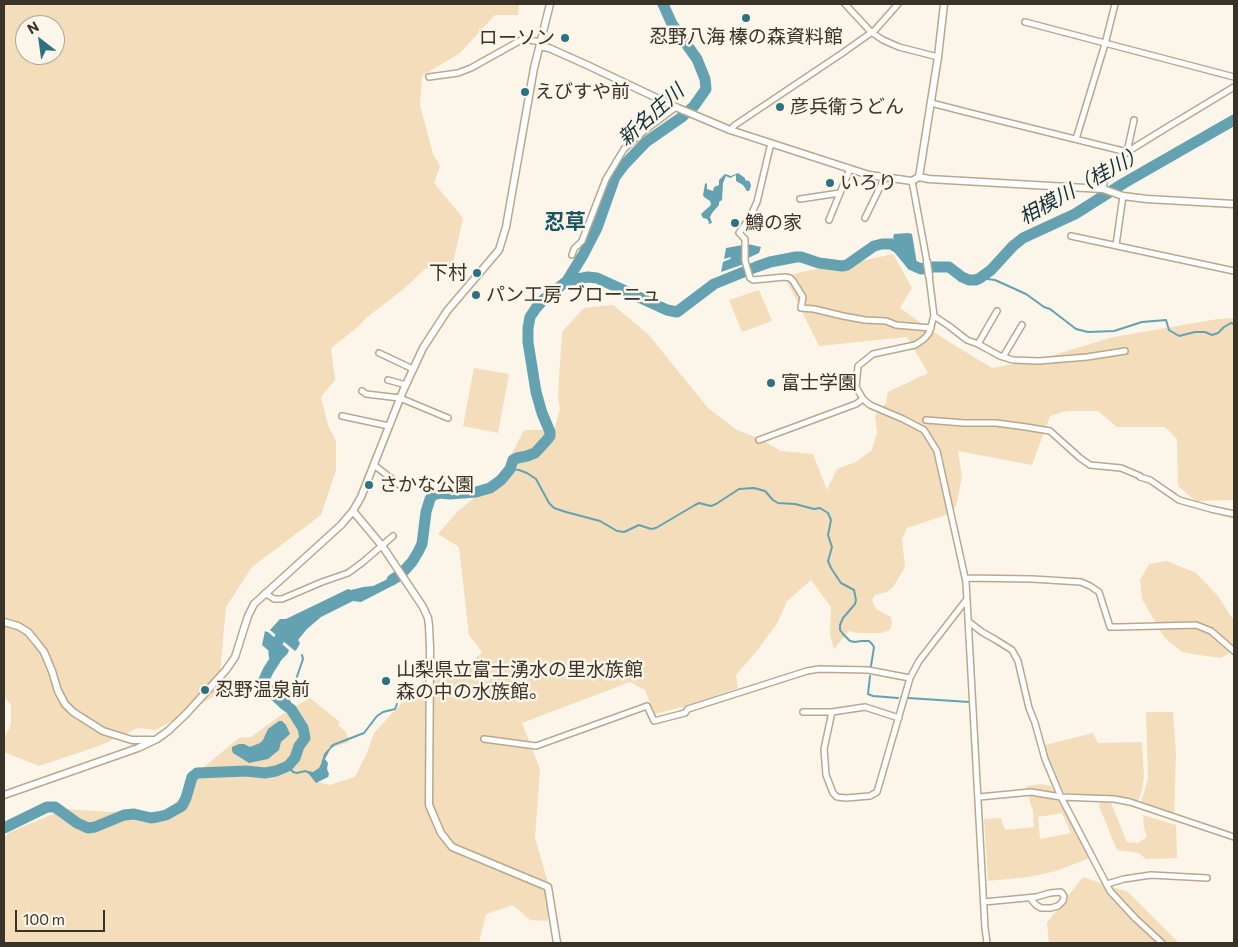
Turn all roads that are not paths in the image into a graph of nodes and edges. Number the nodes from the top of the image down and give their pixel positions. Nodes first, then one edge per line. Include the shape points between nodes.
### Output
1 (550, 4) edge
2 (845, 4) edge
3 (898, 4) edge
4 (944, 4) edge
5 (1115, 4) edge
6 (1025, 22) dead end
7 (871, 32) junction
8 (541, 44) junction
9 (1105, 44) junction
10 (938, 57) junction
11 (429, 77) dead end
12 (1234, 77) edge
13 (1234, 87) edge
14 (931, 103) junction
15 (677, 107) junction
16 (1134, 120) dead end
17 (730, 130) junction
18 (1076, 139) junction
19 (771, 143) junction
20 (1127, 152) junction
21 (850, 169) junction
22 (885, 177) junction
23 (919, 177) junction
24 (912, 181) junction
25 (1103, 189) junction
26 (840, 193) junction
27 (1123, 196) junction
28 (800, 198) dead end
29 (1234, 204) edge
30 (865, 218) dead end
31 (829, 220) dead end
32 (1071, 236) dead end
33 (1116, 245) junction
34 (572, 255) dead end
35 (927, 262) joint
36 (1234, 271) edge
37 (929, 276) joint
38 (997, 311) dead end
39 (934, 316) junction
40 (1022, 325) dead end
41 (931, 328) junction
42 (978, 344) junction
43 (1125, 352) dead end
44 (379, 353) dead end
45 (1003, 357) junction
46 (413, 370) junction
47 (388, 380) dead end
48 (406, 385) junction
49 (362, 391) dead end
50 (400, 398) junction
51 (863, 399) junction
52 (342, 416) dead end
53 (448, 418) dead end
54 (926, 420) dead end
55 (389, 426) junction
56 (759, 440) dead end
57 (374, 465) junction
58 (406, 490) dead end
59 (353, 511) junction
60 (1234, 514) edge
61 (393, 536) dead end
62 (382, 546) junction
63 (965, 578) junction
64 (265, 593) junction
65 (967, 598) junction
66 (4, 622) edge
67 (969, 622) junction
68 (1234, 651) edge
69 (910, 678) junction
70 (803, 712) dead end
71 (832, 712) junction
72 (899, 718) junction
73 (157, 739) junction
74 (484, 739) dead end
75 (4, 795) edge
76 (979, 797) junction
77 (1061, 797) junction
78 (1234, 837) edge
79 (1207, 878) dead end
80 (1107, 884) junction
81 (1030, 898) junction
82 (984, 902) junction
83 (558, 943) edge
84 (987, 943) edge
85 (1162, 943) edge

1 - 8 street
2 - 7 street
3 - 7 street
4 - 10 street
5 - 9 street
6 - 9 street
7 - 10 street via 898,47
7 - 17 street
8 - 11 street via 524,39 472,68
8 - 15 street
8 - 46 street via 499,250 447,311
9 - 12 street
9 - 18 street
10 - 14 street
13 - 20 street
14 - 18 street
14 - 23 street
15 - 17 street
15 - 34 street via 624,149 606,179 582,241
16 - 20 street
17 - 19 street
18 - 20 street
19 - 21 street
19 - 41 street via 756,202 739,234 745,239 750,278 790,278 803,297 801,308
20 - 25 street via 1105,177
21 - 22 street
21 - 26 street
22 - 24 street
22 - 30 street
23 - 24 street
23 - 25 street
24 - 35 street
25 - 27 street
26 - 28 street
26 - 31 street
27 - 29 street
27 - 33 street
32 - 33 street
33 - 36 street
35 - 37 street
37 - 39 street
38 - 42 street
39 - 41 street
39 - 42 street via 967,340
40 - 45 street
41 - 51 street via 915,345 873,354 858,366 856,387
42 - 45 street
43 - 45 street via 1032,361
44 - 46 street
46 - 48 street
47 - 48 street
48 - 50 street
49 - 50 street
50 - 53 street
50 - 55 street
51 - 56 street
51 - 63 street via 924,430 937,451
52 - 55 street
54 - 60 street via 996,423 1050,432 1090,465 1121,468 1150,480 1179,500
55 - 57 street
57 - 58 street
57 - 59 street
59 - 62 street
59 - 64 street
61 - 62 street
62 - 64 street via 348,573 282,599 274,599
62 - 83 street via 423,607 430,626 429,805 441,833 452,847 548,887
63 - 65 street
63 - 68 street via 1081,582 1098,592 1110,627 1196,625 1211,632
64 - 73 street via 254,604 235,657 226,670 186,714
65 - 67 street
65 - 69 street via 919,661
66 - 73 street via 28,632 37,642 58,691 73,712 103,731 132,740
67 - 76 street
67 - 77 street via 1012,650 1018,661 1045,759
69 - 72 street
69 - 74 street via 868,670 819,669 654,721 647,706 536,746
70 - 71 street
71 - 72 street via 865,707
71 - 72 street via 824,749 826,775 833,793 846,798 870,796 877,792
73 - 75 street
76 - 77 street via 1031,792
76 - 82 street
77 - 78 street via 1130,802
77 - 80 street
79 - 80 street via 1151,875
80 - 85 street via 1135,918
81 - 81 street via 1061,892 1064,896 1058,906 1051,908 1041,908
81 - 82 street
82 - 84 street

